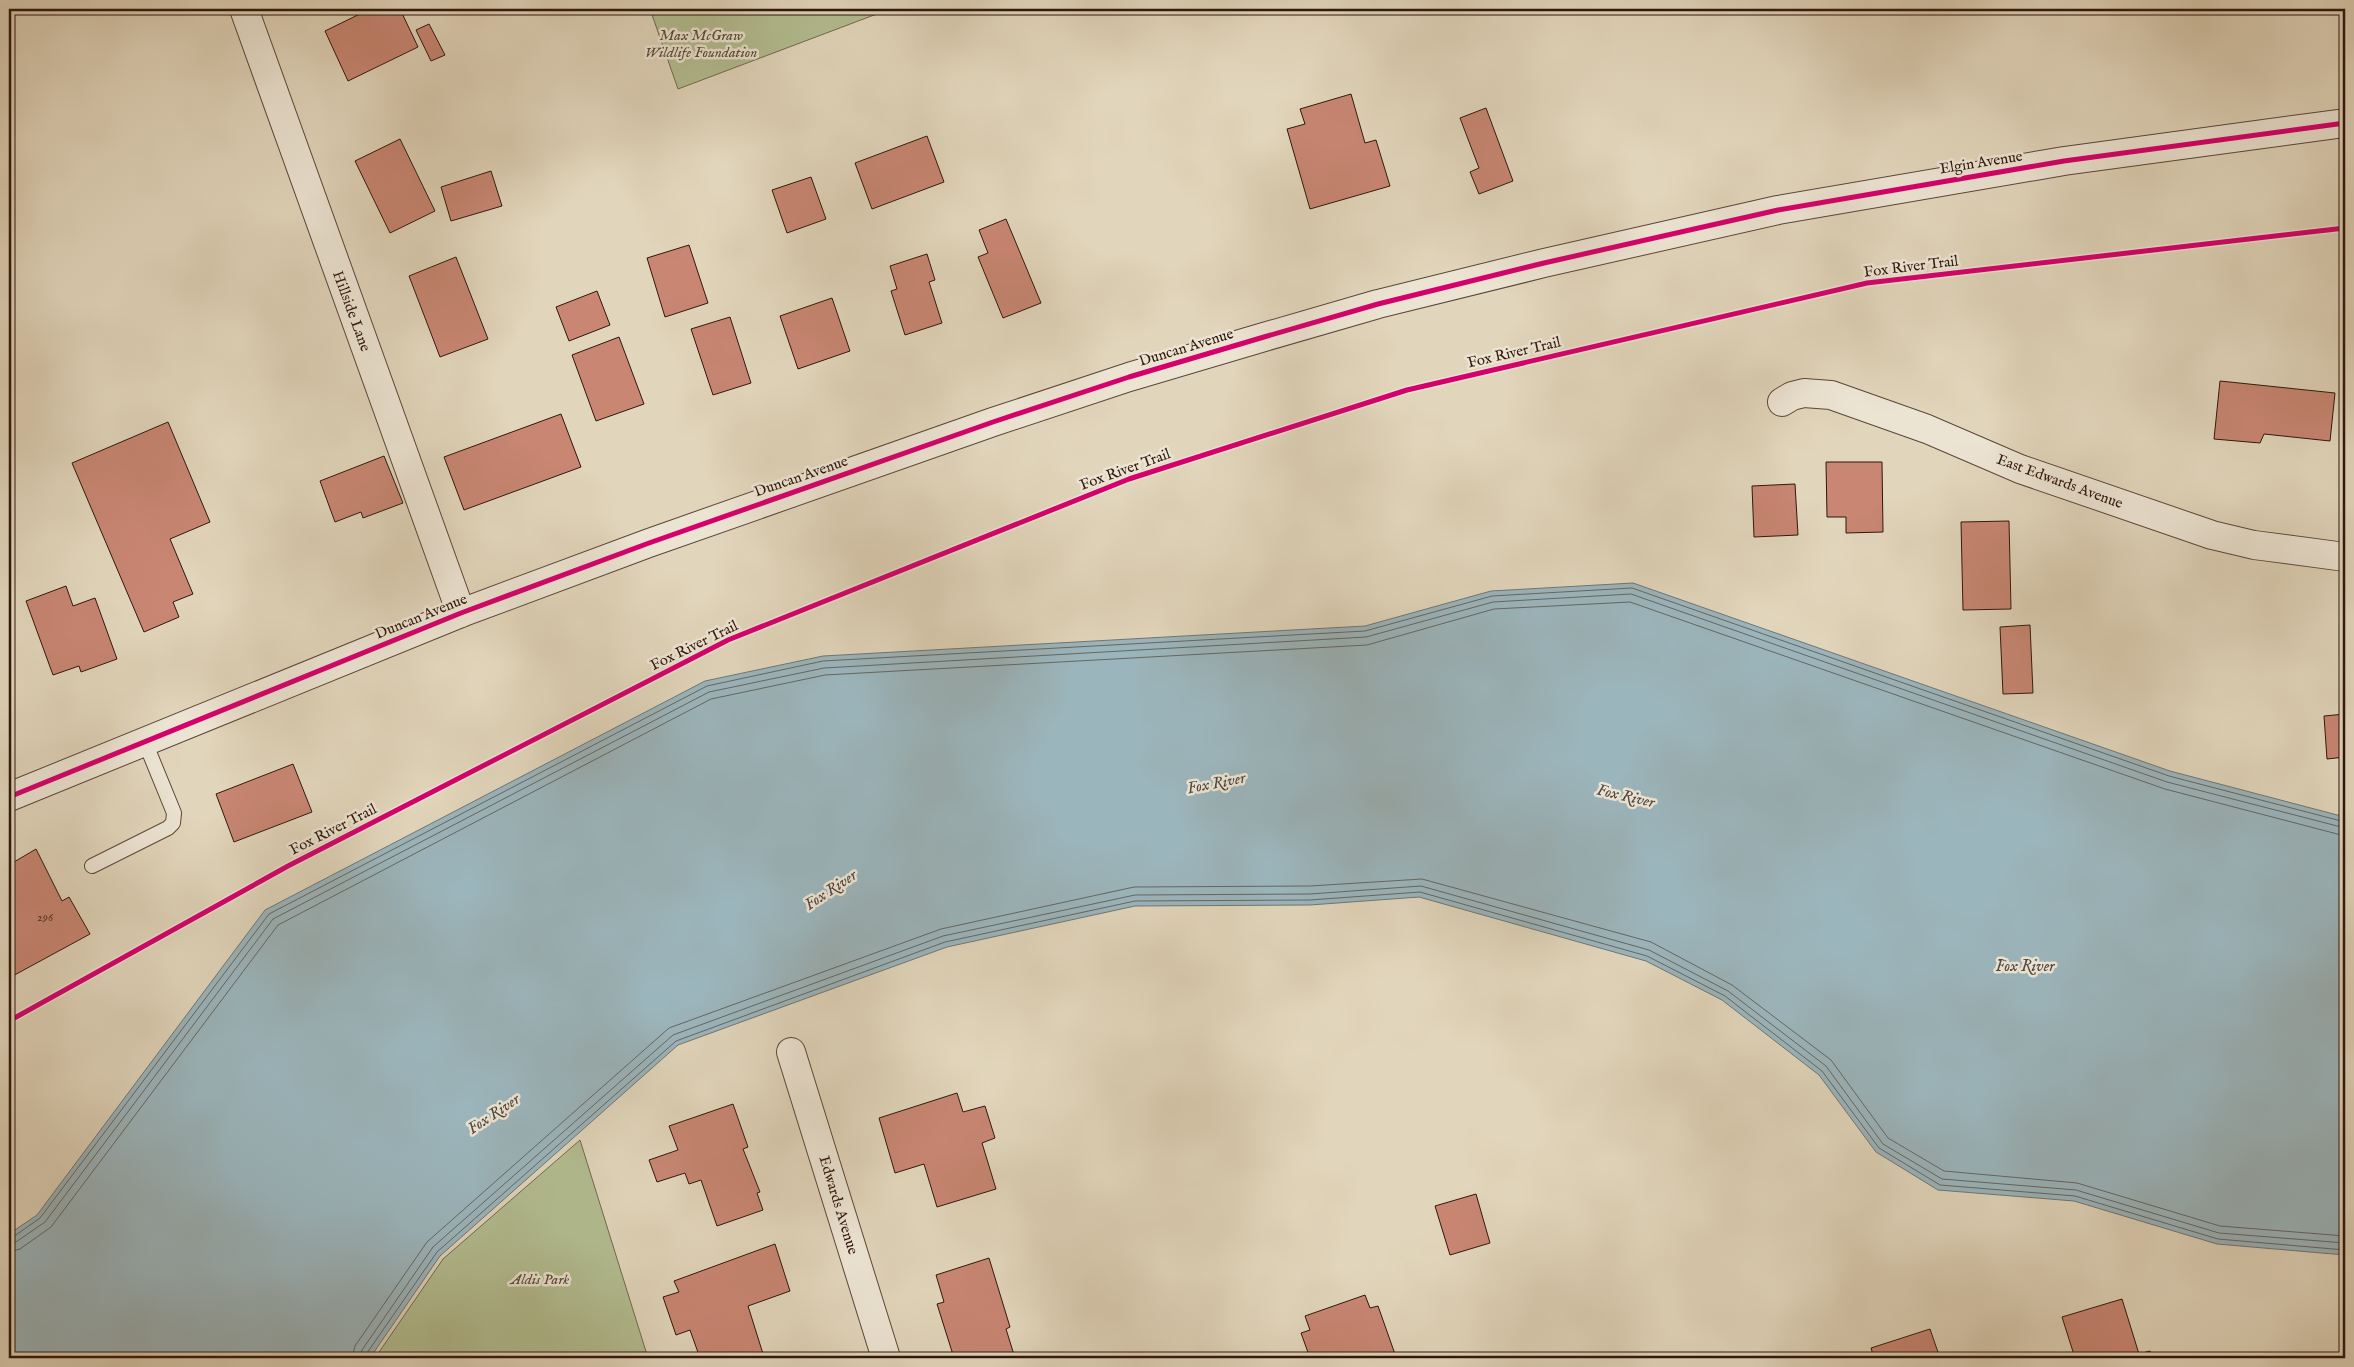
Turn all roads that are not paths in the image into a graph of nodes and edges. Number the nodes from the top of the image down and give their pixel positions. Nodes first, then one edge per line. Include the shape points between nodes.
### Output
1 (244, 9) edge
2 (2345, 123) edge
3 (1624, 244) joint
4 (1782, 402) dead end
5 (2345, 557) edge
6 (461, 613) junction
7 (145, 742) junction
8 (9, 797) edge
9 (92, 866) dead end
10 (791, 1052) dead end
11 (886, 1358) edge

1 - 6 street, Hillside Lane
2 - 3 street, Elgin Avenue via 2016,168 1778,210
3 - 6 street, Duncan Avenue via 1378,304 1129,377 718,519
4 - 5 street, East Edwards Avenue via 1804,393 1831,395 1927,429 2020,469 2212,534 2254,545
6 - 7 street, Duncan Avenue
7 - 8 street, Duncan Avenue
7 - 9 lane via 174,813 173,822 168,828
10 - 11 street, Edwards Avenue

